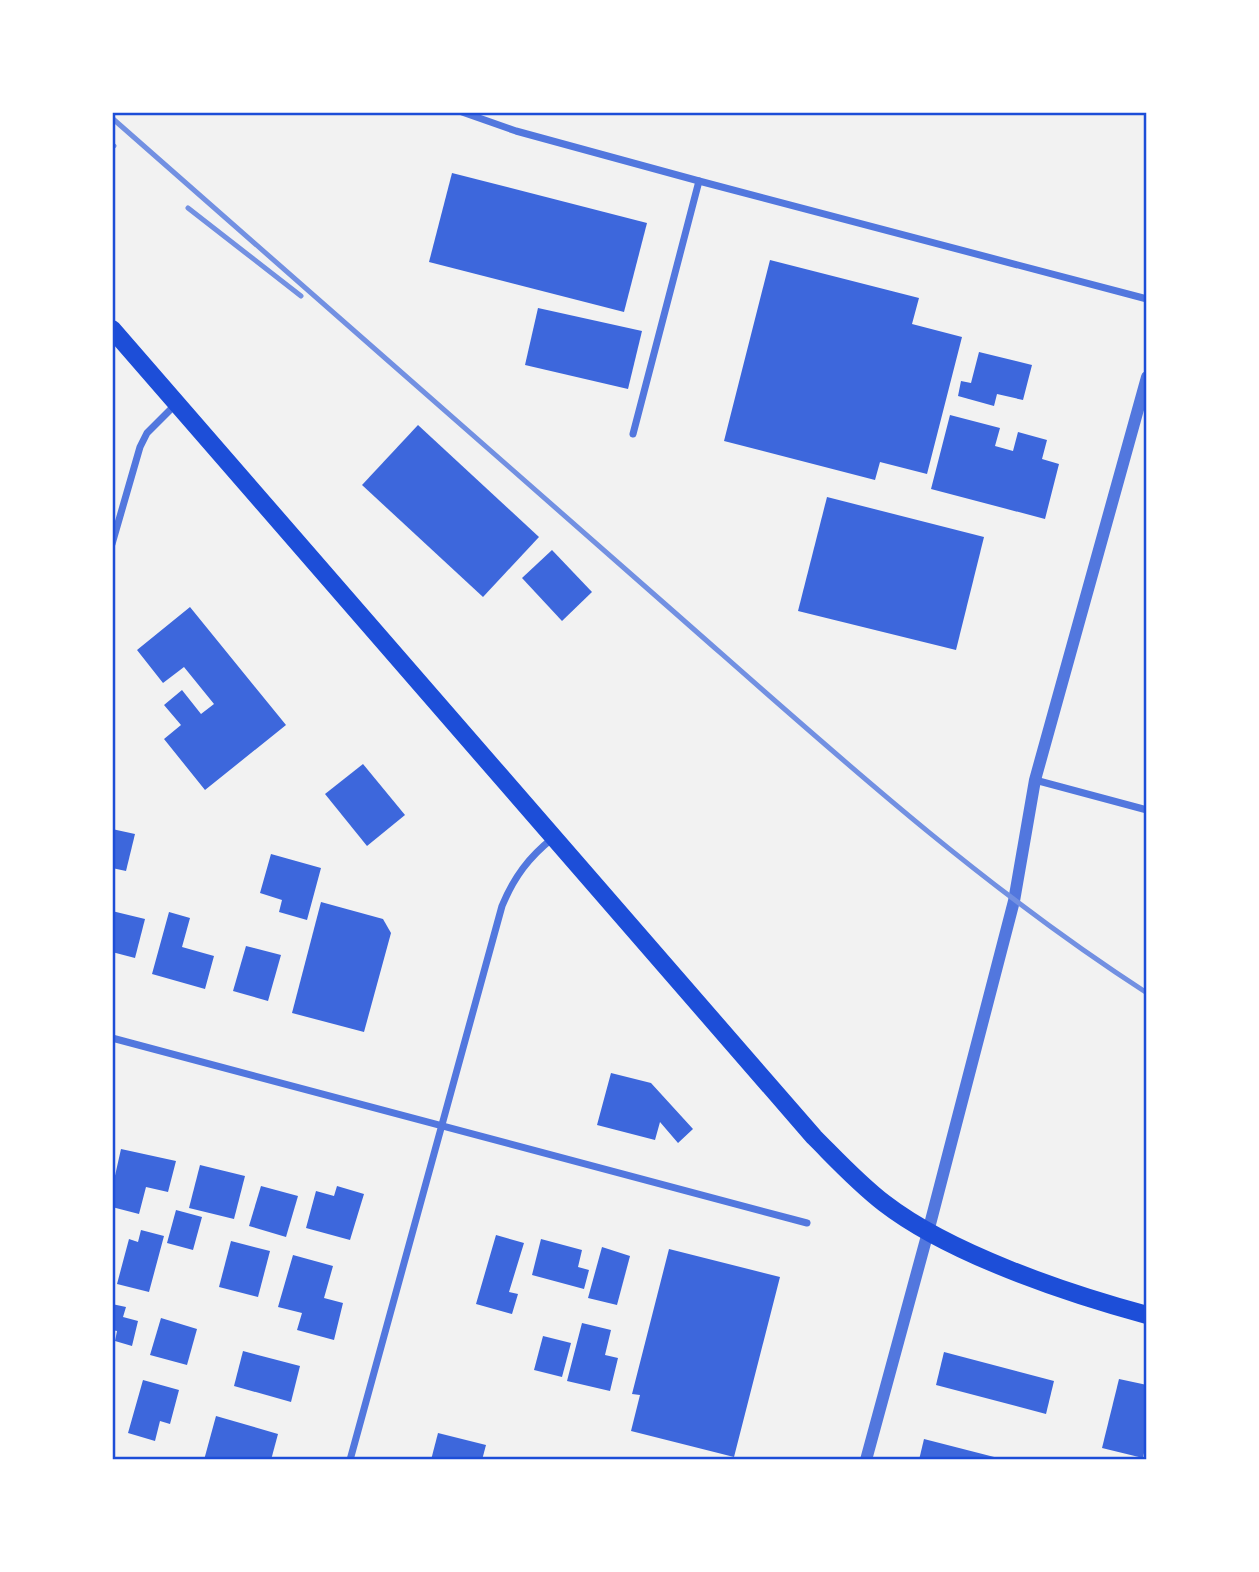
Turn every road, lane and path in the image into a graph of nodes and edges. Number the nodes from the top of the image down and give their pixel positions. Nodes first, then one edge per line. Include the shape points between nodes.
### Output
1 (462, 112) edge
2 (699, 181) junction
3 (1147, 299) edge
4 (112, 329) edge
5 (1147, 377) edge
6 (177, 403) junction
7 (633, 434) dead end
8 (112, 544) edge
9 (1035, 780) junction
10 (1147, 810) edge
11 (553, 837) junction
12 (112, 1038) edge
13 (443, 1127) junction
14 (807, 1223) dead end
15 (928, 1232) junction
16 (1147, 1315) edge
17 (350, 1460) edge
18 (866, 1460) edge

1 - 2 street
2 - 3 street
2 - 7 street
4 - 6 main road
5 - 9 street
6 - 8 street via 147,433 140,447
6 - 11 main road
9 - 10 street
9 - 15 street via 1014,901
11 - 13 street via 521,869 502,906
11 - 15 main road via 814,1137 885,1204
12 - 13 street
13 - 14 street
13 - 17 street
15 - 16 main road via 1036,1279
15 - 18 street

